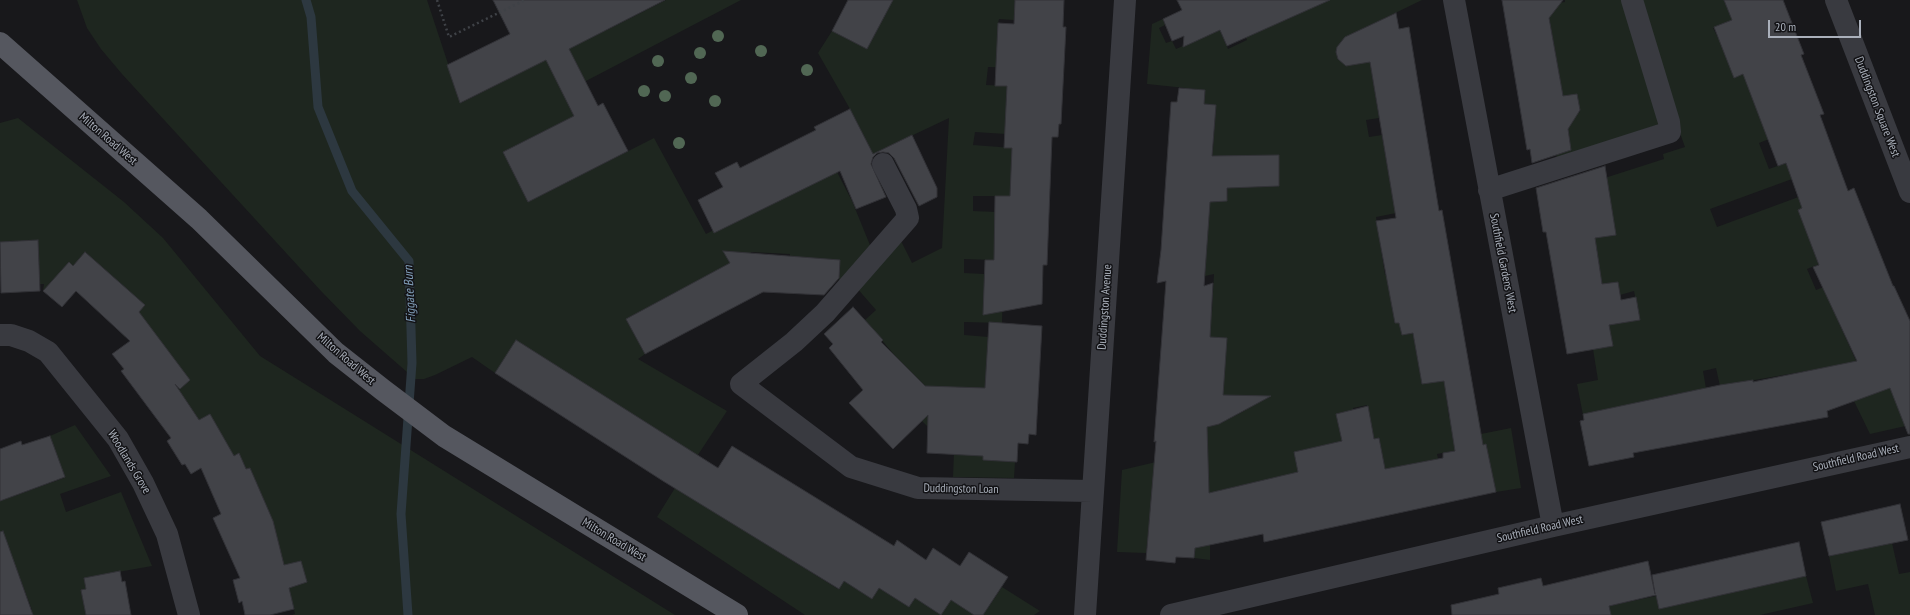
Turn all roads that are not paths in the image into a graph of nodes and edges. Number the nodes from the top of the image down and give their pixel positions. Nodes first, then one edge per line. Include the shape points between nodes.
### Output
1 (1125, 0) edge
2 (1454, 0) edge
3 (1632, 0) edge
4 (1836, 0) edge
5 (0, 43) edge
6 (883, 164) dead end
7 (1489, 190) junction
8 (1910, 192) edge
9 (0, 335) edge
10 (1910, 446) edge
11 (1092, 491) junction
12 (1553, 526) junction
13 (189, 615) edge
14 (737, 615) edge
15 (1086, 615) edge
16 (1170, 615) edge

1 - 11 street, Duddingston Avenue
2 - 7 street, Southfield Gardens West
3 - 7 street via 1670,132
4 - 8 street, Duddingston Square West
5 - 14 main road, Milton Road West via 199,219 336,353 390,396 462,447
6 - 11 street, Duddingston Loan via 908,218 825,313 794,342 741,384 851,467 918,488
7 - 12 street, Southfield Gardens West
9 - 13 street, Woodlands Grove via 11,335 29,341 48,352 118,439 143,483 167,534
10 - 12 street, Southfield Road West
11 - 15 street, Duddingston Avenue
12 - 16 street, Southfield Road West

